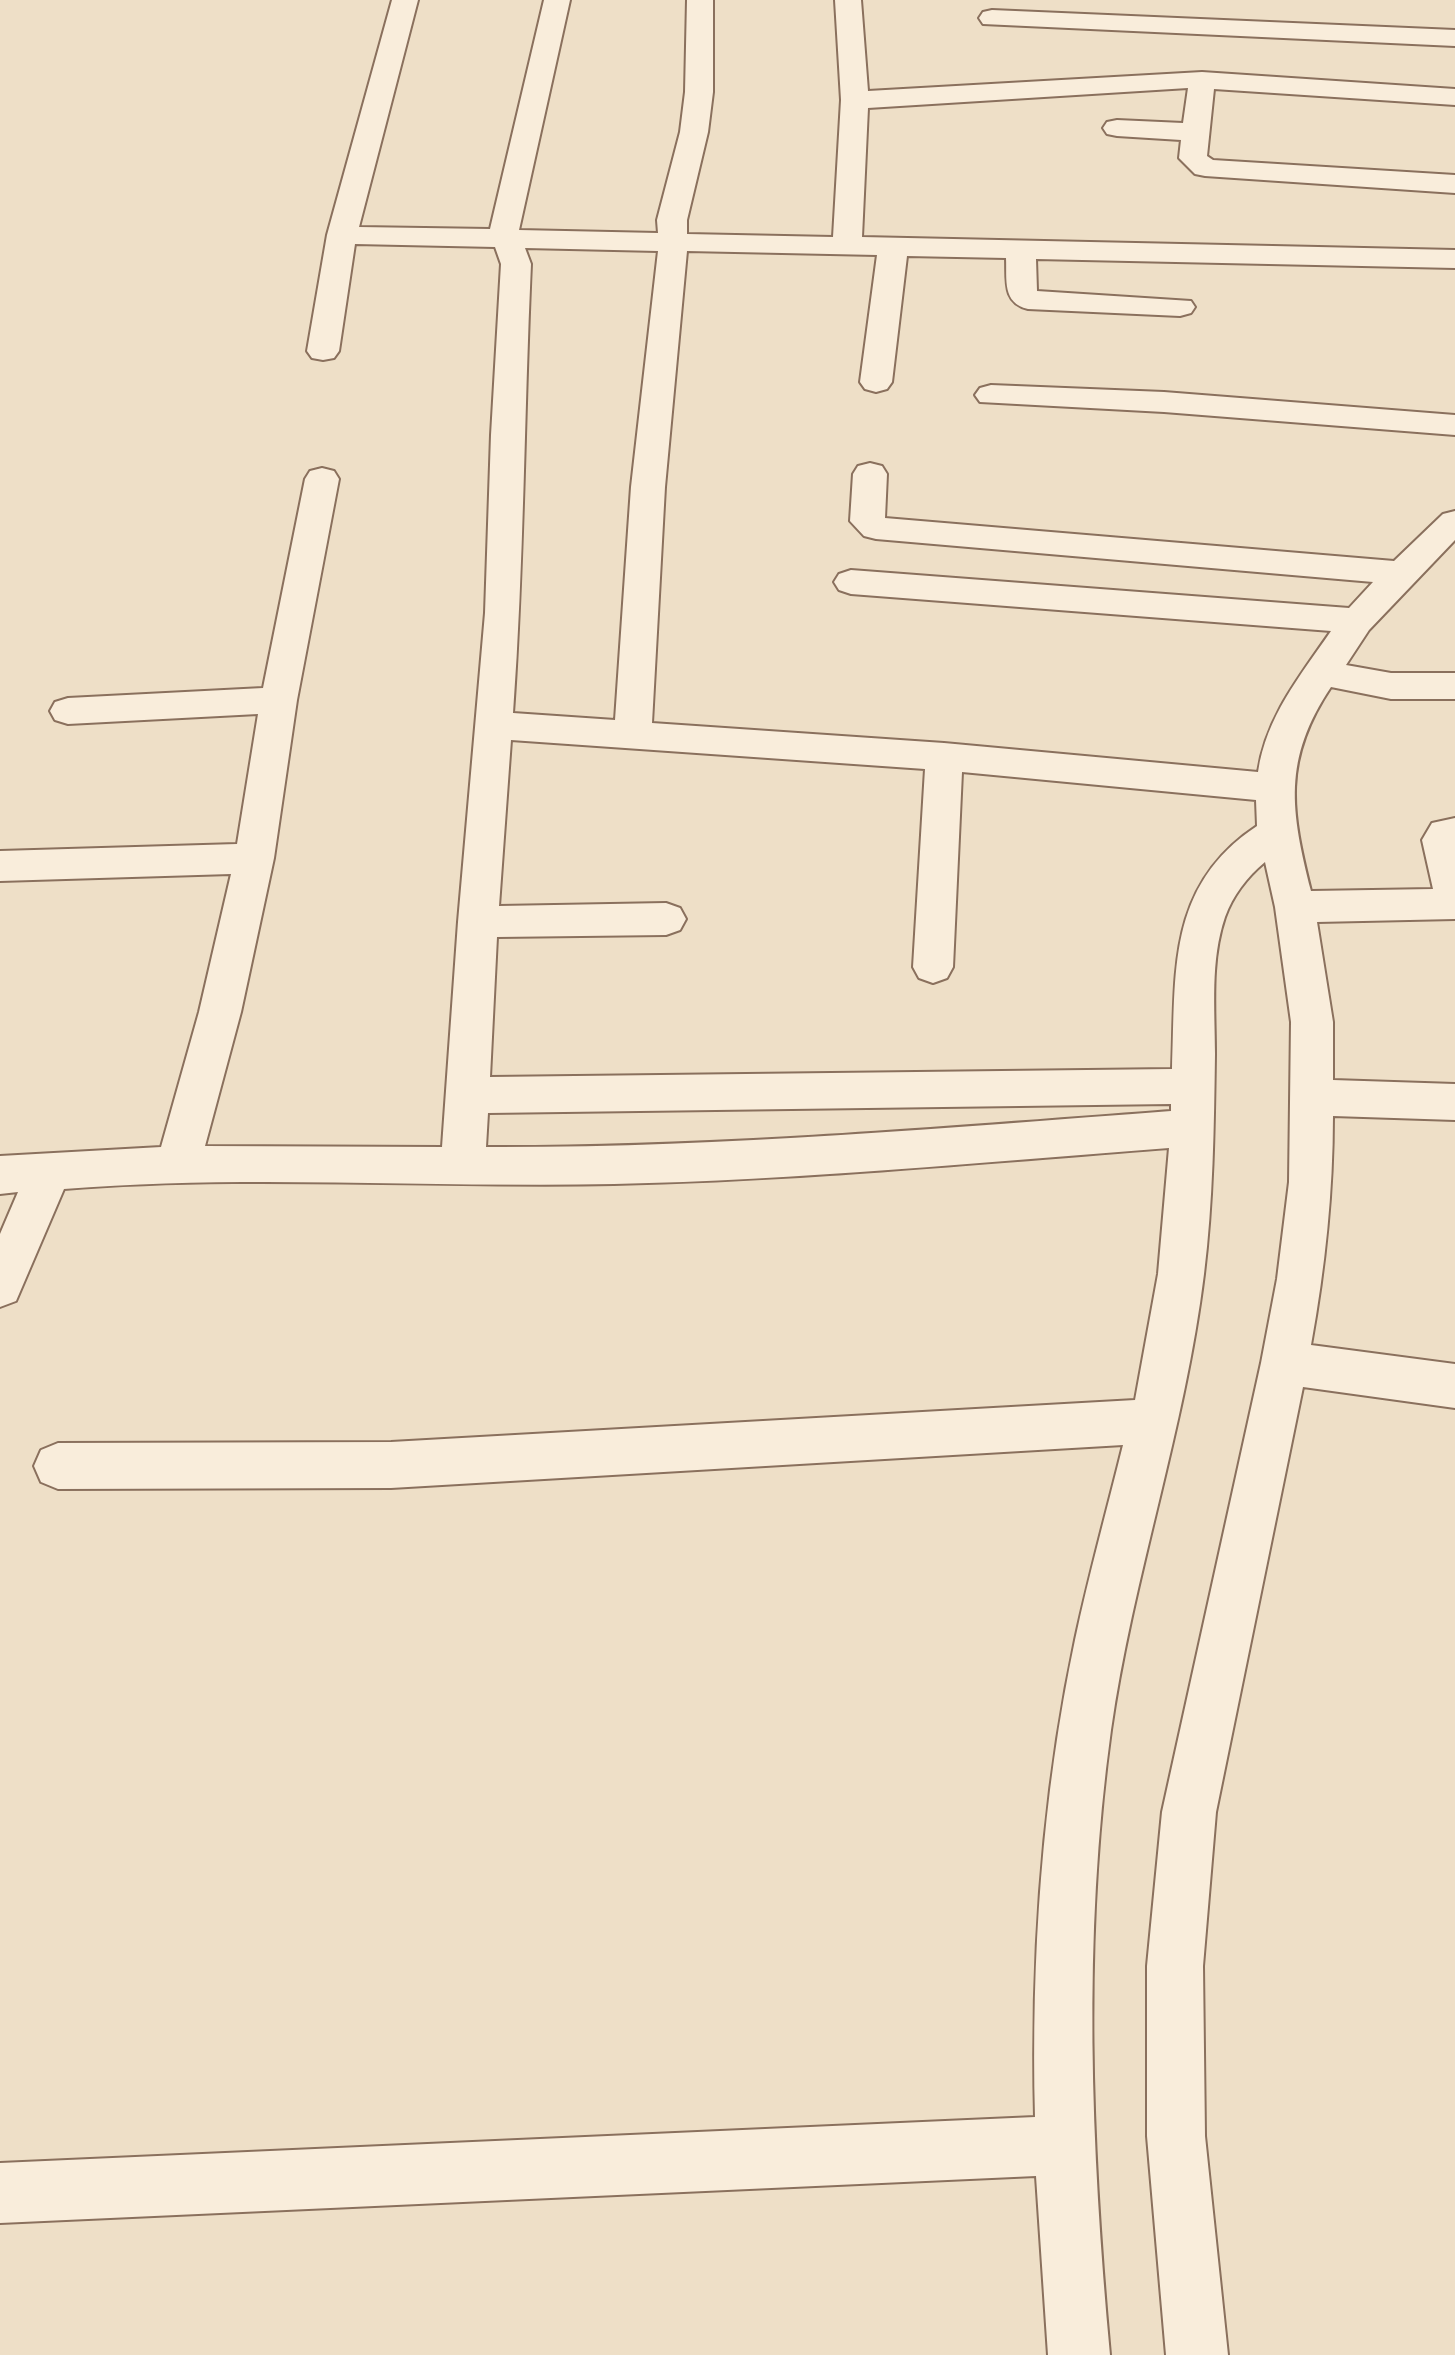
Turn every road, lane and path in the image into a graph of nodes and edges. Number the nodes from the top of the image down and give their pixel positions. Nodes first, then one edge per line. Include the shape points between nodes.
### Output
1 (405, 0) edge
2 (557, 0) edge
3 (700, 0) edge
4 (848, 0) edge
5 (992, 18) dead end
6 (1455, 38) edge
7 (1202, 80) junction
8 (1455, 97) edge
9 (855, 100) junction
10 (1117, 128) dead end
11 (1197, 132) junction
12 (1455, 184) edge
13 (342, 235) junction
14 (505, 238) junction
15 (671, 242) junction
16 (847, 246) junction
17 (893, 247) junction
18 (1021, 250) junction
19 (1455, 259) edge
20 (1180, 307) dead end
21 (323, 351) dead end
22 (876, 382) dead end
23 (991, 395) dead end
24 (1455, 425) edge
25 (870, 474) dead end
26 (322, 479) dead end
27 (1447, 535) edge
28 (1402, 573) junction
29 (851, 582) dead end
30 (1357, 621) junction
31 (1323, 673) junction
32 (1455, 686) edge
33 (279, 700) junction
34 (68, 711) dead end
35 (493, 725) junction
36 (633, 734) junction
37 (944, 757) junction
38 (1276, 810) junction
39 (1455, 833) edge
40 (254, 858) junction
41 (0, 866) edge
42 (1455, 897) edge
43 (1455, 904) edge
44 (1295, 907) junction
45 (666, 919) dead end
46 (478, 922) junction
47 (933, 967) dead end
48 (467, 1095) junction
49 (1313, 1097) junction
50 (1455, 1102) edge
51 (1193, 1107) junction
52 (178, 1165) junction
53 (463, 1167) junction
54 (50, 1170) junction
55 (0, 1175) edge
56 (0, 1287) edge
57 (1284, 1363) junction
58 (1455, 1386) edge
59 (1155, 1421) junction
60 (58, 1466) dead end
61 (1066, 2145) junction
62 (0, 2193) edge
63 (1079, 2355) edge
64 (1197, 2355) edge

1 - 13 street
2 - 14 street
3 - 15 street via 699,92
4 - 9 street
5 - 6 street
7 - 8 street
7 - 9 street
7 - 11 street
9 - 16 street
10 - 11 street
11 - 12 street via 1193,158 1205,168
13 - 14 street
13 - 21 street
14 - 15 street
14 - 35 street via 516,264 503,613
15 - 16 street
15 - 36 street via 673,264 648,487
16 - 17 street
17 - 18 street
17 - 22 street
18 - 19 street
18 - 20 street via 1022,294 1028,300
23 - 24 street via 1196,404
25 - 28 street via 867,521 876,528
26 - 33 street
27 - 28 street
28 - 30 street
29 - 30 street
30 - 31 street
31 - 32 street via 1391,686
31 - 38 street via 1298,707 1281,745
33 - 34 street
33 - 40 street
35 - 36 street
35 - 46 street
36 - 37 street
37 - 38 street
37 - 47 street
38 - 44 street
38 - 51 street via 1253,847 1224,878 1205,915 1197,956
39 - 42 street via 1446,833 1441,840
40 - 41 street
40 - 52 street via 220,1012
43 - 44 street
44 - 49 street via 1312,1022
45 - 46 street
46 - 48 street
48 - 51 street
48 - 53 street
49 - 50 street
49 - 57 street via 1311,1182
51 - 53 street via 767,1159
51 - 59 street via 1181,1275
52 - 53 street
52 - 54 street
54 - 55 street
54 - 56 street
57 - 58 street
57 - 64 street via 1189,1812 1175,1966 1176,2136
59 - 60 street via 391,1465
59 - 61 street via 1100,1642 1079,1778 1065,1928
61 - 62 street
61 - 63 street

